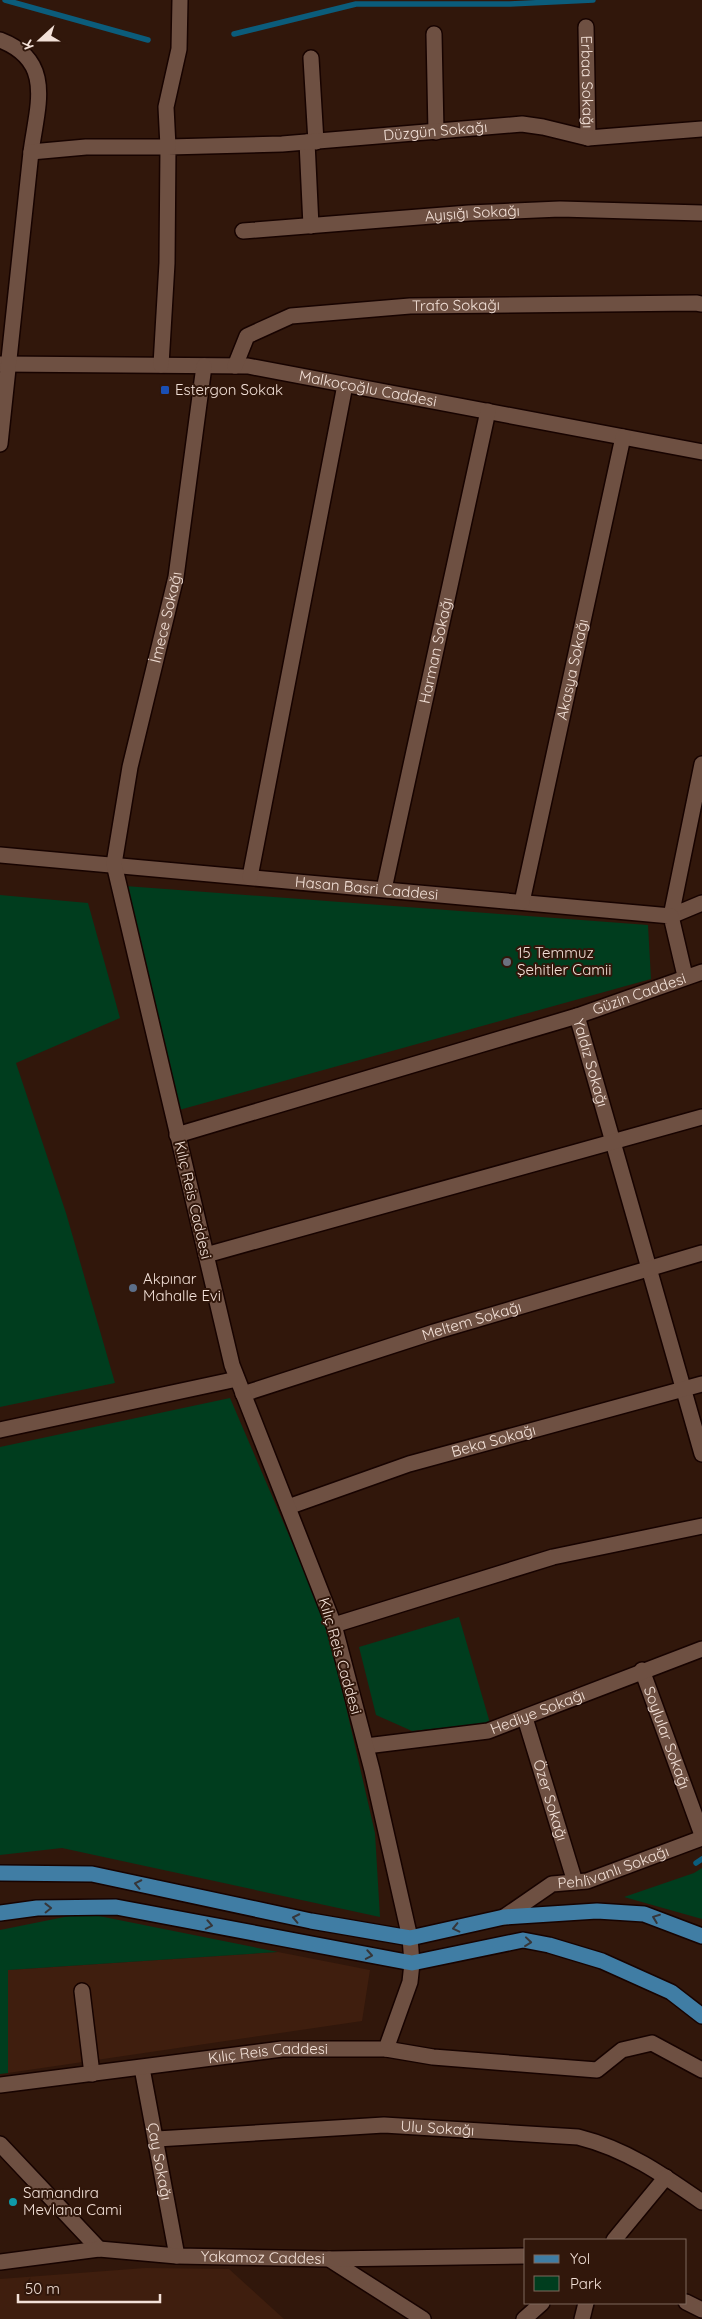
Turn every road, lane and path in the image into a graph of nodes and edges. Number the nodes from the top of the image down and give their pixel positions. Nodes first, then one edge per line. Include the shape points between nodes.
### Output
1 (180, 0) edge
2 (586, 27) dead end
3 (434, 34) dead end
4 (0, 40) edge
5 (311, 58) dead end
6 (702, 129) edge
7 (436, 132) junction
8 (588, 138) junction
9 (312, 142) junction
10 (168, 147) junction
11 (31, 152) junction
12 (702, 213) edge
13 (311, 226) junction
14 (243, 230) dead end
15 (702, 304) edge
16 (5, 363) edge
17 (161, 365) junction
18 (204, 366) junction
19 (235, 366) junction
20 (345, 384) junction
21 (488, 411) junction
22 (622, 437) junction
23 (0, 444) edge
24 (702, 452) edge
25 (702, 764) edge
26 (0, 855) edge
27 (114, 864) junction
28 (250, 877) junction
29 (384, 889) junction
30 (522, 902) junction
31 (702, 904) edge
32 (671, 916) junction
33 (702, 972) edge
34 (685, 976) junction
35 (577, 1016) junction
36 (702, 1117) edge
37 (177, 1135) junction
38 (614, 1142) junction
39 (702, 1253) edge
40 (206, 1254) junction
41 (650, 1268) junction
42 (237, 1379) junction
43 (702, 1384) edge
44 (684, 1389) junction
45 (243, 1394) junction
46 (0, 1430) edge
47 (702, 1454) edge
48 (288, 1507) junction
49 (702, 1526) edge
50 (334, 1625) junction
51 (702, 1649) edge
52 (642, 1670) junction
53 (525, 1718) junction
54 (366, 1746) junction
55 (702, 1837) edge
56 (0, 1873) edge
57 (575, 1882) junction
58 (0, 1914) edge
59 (504, 1917) junction
60 (702, 1936) edge
61 (410, 1938) junction
62 (412, 1963) junction
63 (82, 1991) dead end
64 (702, 2016) edge
65 (386, 2049) junction
66 (142, 2068) junction
67 (702, 2070) edge
68 (92, 2074) junction
69 (0, 2085) edge
70 (156, 2139) junction
71 (2, 2149) edge
72 (666, 2177) junction
73 (702, 2202) edge
74 (615, 2239) edge
75 (99, 2249) junction
76 (177, 2256) junction
77 (524, 2256) edge
78 (329, 2259) junction
79 (0, 2262) edge
80 (687, 2302) edge
81 (541, 2304) edge
82 (586, 2304) edge
83 (702, 2310) edge
84 (423, 2319) edge
85 (524, 2319) edge
86 (582, 2319) edge

1 - 10 street via 178,49 166,107
2 - 8 street, Erbaa Sokağı
3 - 7 street
4 - 11 street via 19,48 26,55 39,80
5 - 9 street
6 - 8 street, Düzgün Sokağı
7 - 8 street, Düzgün Sokağı via 522,124
7 - 9 street, Düzgün Sokağı
9 - 10 street, Düzgün Sokağı
9 - 13 street
10 - 11 street, Düzgün Sokağı via 86,147
10 - 17 street via 167,263
11 - 16 street
12 - 13 street, Ayışığı Sokağı via 560,209
13 - 14 street, Ayışığı Sokağı
15 - 19 street, Trafo Sokağı via 410,306 291,316 246,336
16 - 17 street, Malkoçoğlu Caddesi
16 - 23 street
17 - 18 street, Malkoçoğlu Caddesi
18 - 19 street, Malkoçoğlu Caddesi
18 - 27 street, İmece Sokağı via 176,577 130,767
19 - 20 street, Malkoçoğlu Caddesi
20 - 21 street, Malkoçoğlu Caddesi
20 - 28 street
21 - 22 street, Malkoçoğlu Caddesi
21 - 29 street, Harman Sokağı
22 - 24 street, Malkoçoğlu Caddesi
22 - 30 street, Akasya Sokağı
25 - 32 street
26 - 27 street, Hasan Basri Caddesi
27 - 28 street, Hasan Basri Caddesi
27 - 37 street, Kılıç Reis Caddesi
28 - 29 street, Hasan Basri Caddesi
29 - 30 street, Hasan Basri Caddesi
30 - 32 street, Hasan Basri Caddesi
31 - 32 street
32 - 34 street
33 - 34 street, Güzin Caddesi
34 - 35 street, Güzin Caddesi
35 - 37 street, Yaldız Sokağı
35 - 38 street, Yaldız Sokağı
36 - 38 street
37 - 40 street, Kılıç Reis Caddesi
38 - 40 street
38 - 41 street, Yaldız Sokağı
39 - 41 street, Meltem Sokağı
40 - 42 street, Kılıç Reis Caddesi
41 - 44 street, Yaldız Sokağı
41 - 45 street, Meltem Sokağı via 434,1332
42 - 45 street, Kılıç Reis Caddesi
42 - 46 street
43 - 44 street, Beka Sokağı
44 - 47 street, Yaldız Sokağı
44 - 48 street, Beka Sokağı via 409,1464
45 - 48 street, Kılıç Reis Caddesi
48 - 50 street, Kılıç Reis Caddesi
49 - 50 street via 553,1557
50 - 54 street, Kılıç Reis Caddesi
51 - 52 street, Hediye Sokağı
52 - 53 street, Hediye Sokağı
52 - 55 street, Soylular Sokağı
53 - 54 street, Hediye Sokağı via 488,1731
53 - 57 street, Özer Sokağı
54 - 61 street, Kılıç Reis Caddesi
55 - 57 street, Pehlivanlı Sokağı via 587,1881
61 -> 56 main road via 311,1921 92,1874
57 - 59 street, Pehlivanlı Sokağı via 552,1884
58 -> 62 main road via 37,1908 116,1907
60 -> 59 main road via 644,1914 597,1911
59 -> 61 main road
61 - 62 street, Kılıç Reis Caddesi
62 -> 64 main road via 522,1940 602,1961 671,1992
62 - 65 street, Kılıç Reis Caddesi via 410,1982
63 - 68 street
65 - 66 street, Kılıç Reis Caddesi via 282,2049
65 - 67 street via 433,2057 597,2070 622,2050 652,2043
66 - 68 street, Kılıç Reis Caddesi
66 - 70 street, Çay Sokağı
68 - 69 street, Kılıç Reis Caddesi
70 - 72 street, Ulu Sokağı via 393,2125 535,2133 604,2143
70 - 76 street, Çay Sokağı
71 - 75 street
72 - 73 street, Ulu Sokağı
72 - 74 street
75 - 76 street, Yakamoz Caddesi
75 - 79 street, Yakamoz Caddesi
76 - 78 street, Yakamoz Caddesi
77 - 78 street, Yakamoz Caddesi
78 - 84 street
80 - 83 street
81 - 85 street
82 - 86 street

